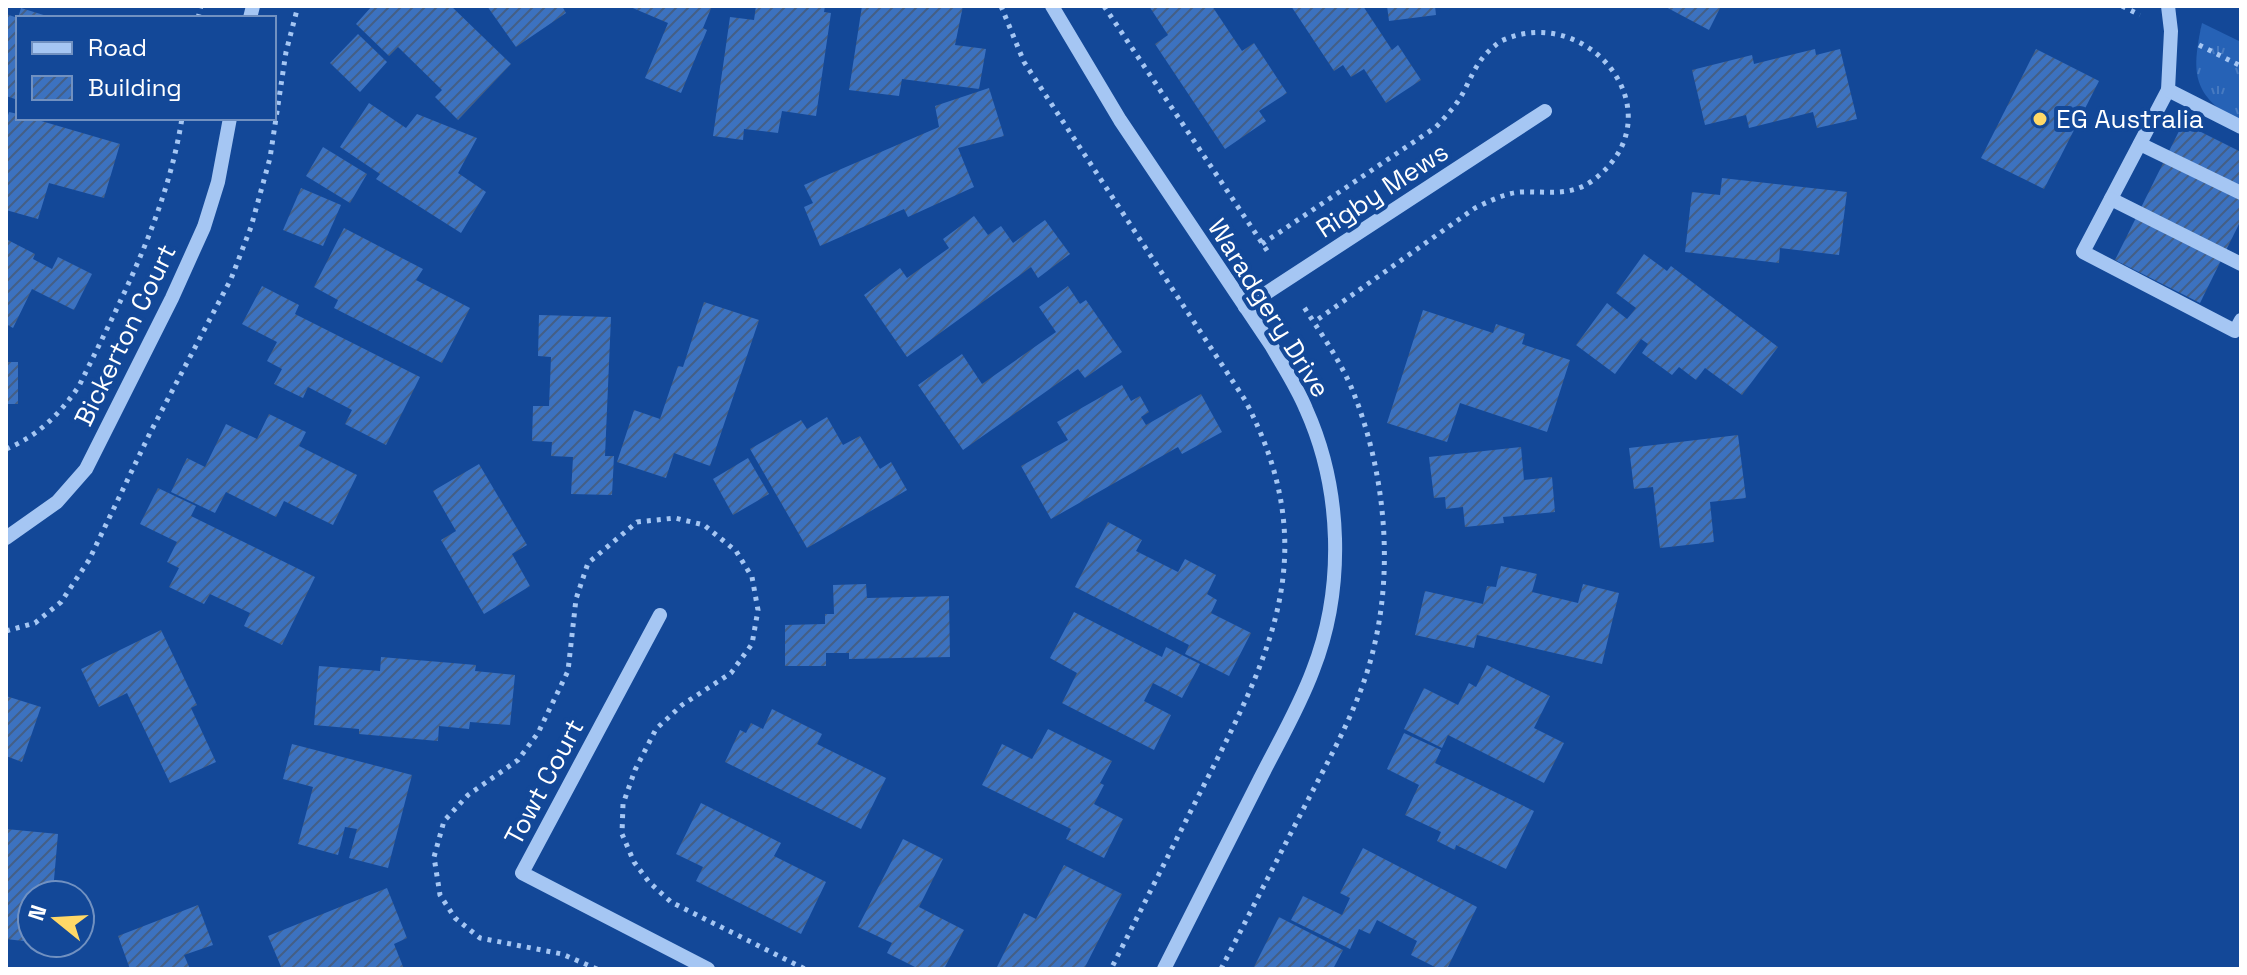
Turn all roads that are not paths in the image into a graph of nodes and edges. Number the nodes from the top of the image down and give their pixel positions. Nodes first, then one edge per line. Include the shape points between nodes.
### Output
1 (1052, 6) edge
2 (2168, 6) edge
3 (2168, 90) junction
4 (1545, 111) dead end
5 (230, 120) edge
6 (2241, 127) edge
7 (2140, 144) junction
8 (2241, 193) edge
9 (2111, 199) junction
10 (2241, 264) edge
11 (1245, 307) junction
12 (2239, 329) edge
13 (6, 538) edge
14 (660, 615) dead end
15 (708, 969) edge
16 (1164, 969) edge

1 - 11 street, Waradgery Drive via 1120,120
2 - 3 street
3 - 6 street
3 - 7 street
4 - 11 street, Rigby Mews
5 - 13 street, Bickerton Court via 204,227 86,469 57,502
7 - 8 street
7 - 9 street
9 - 10 street
9 - 12 street via 2083,252
11 - 16 street, Waradgery Drive via 1293,383 1319,442 1334,526 1331,606 1301,698
14 - 15 street, Towt Court via 522,873

